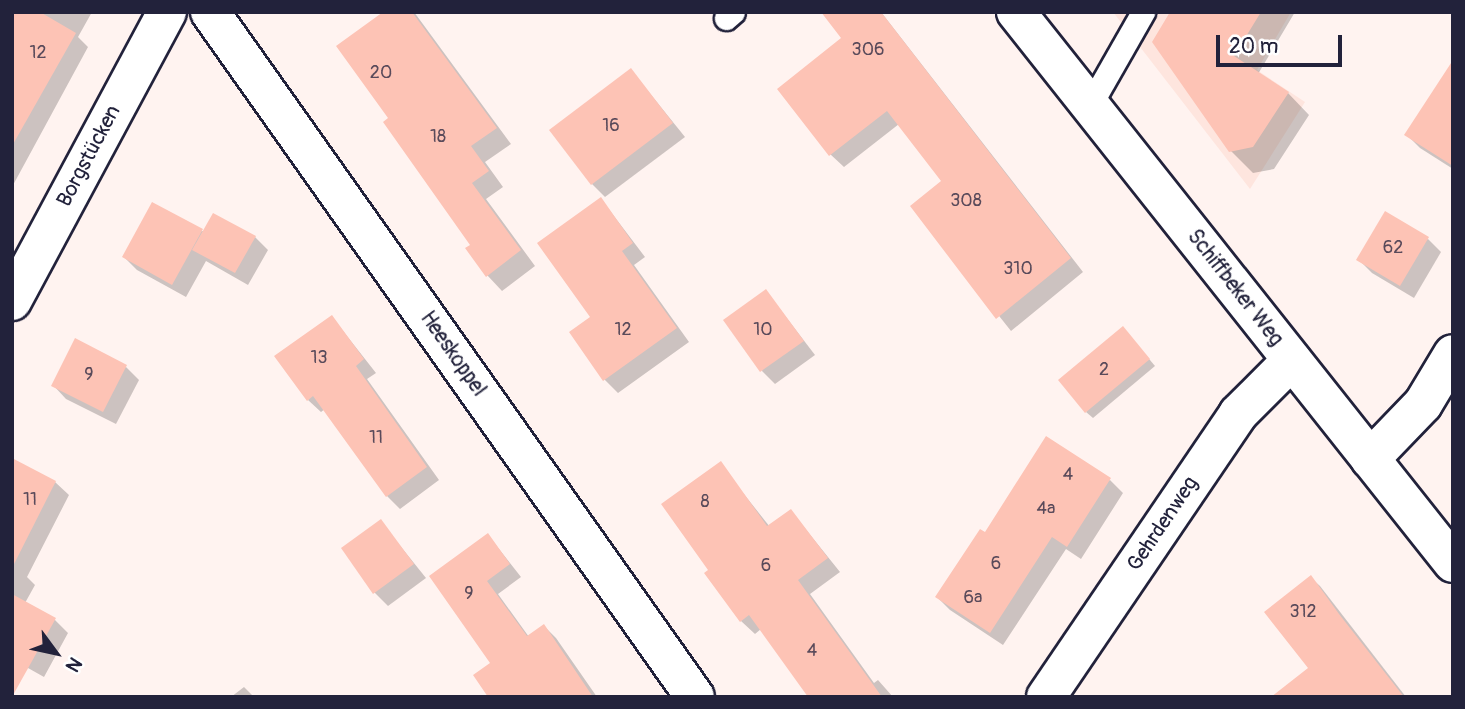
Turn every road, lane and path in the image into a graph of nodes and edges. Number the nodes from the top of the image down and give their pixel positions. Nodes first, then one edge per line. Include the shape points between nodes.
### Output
1 (167, 12) edge
2 (210, 12) edge
3 (1016, 12) edge
4 (1143, 12) edge
5 (1090, 104) junction
6 (12, 301) edge
7 (1453, 354) edge
8 (1292, 360) junction
9 (1370, 459) junction
10 (1453, 563) edge
11 (695, 697) edge
12 (1046, 697) edge

1 - 6 street, Borgstücken
2 - 11 street, Heeskoppel
3 - 5 street, Schiffbeker Weg
4 - 5 lane
5 - 8 street, Schiffbeker Weg
7 - 9 street via 1423,404
8 - 9 street, Schiffbeker Weg
8 - 12 street, Gehrdenweg via 1238,414
9 - 10 street, Schiffbeker Weg

